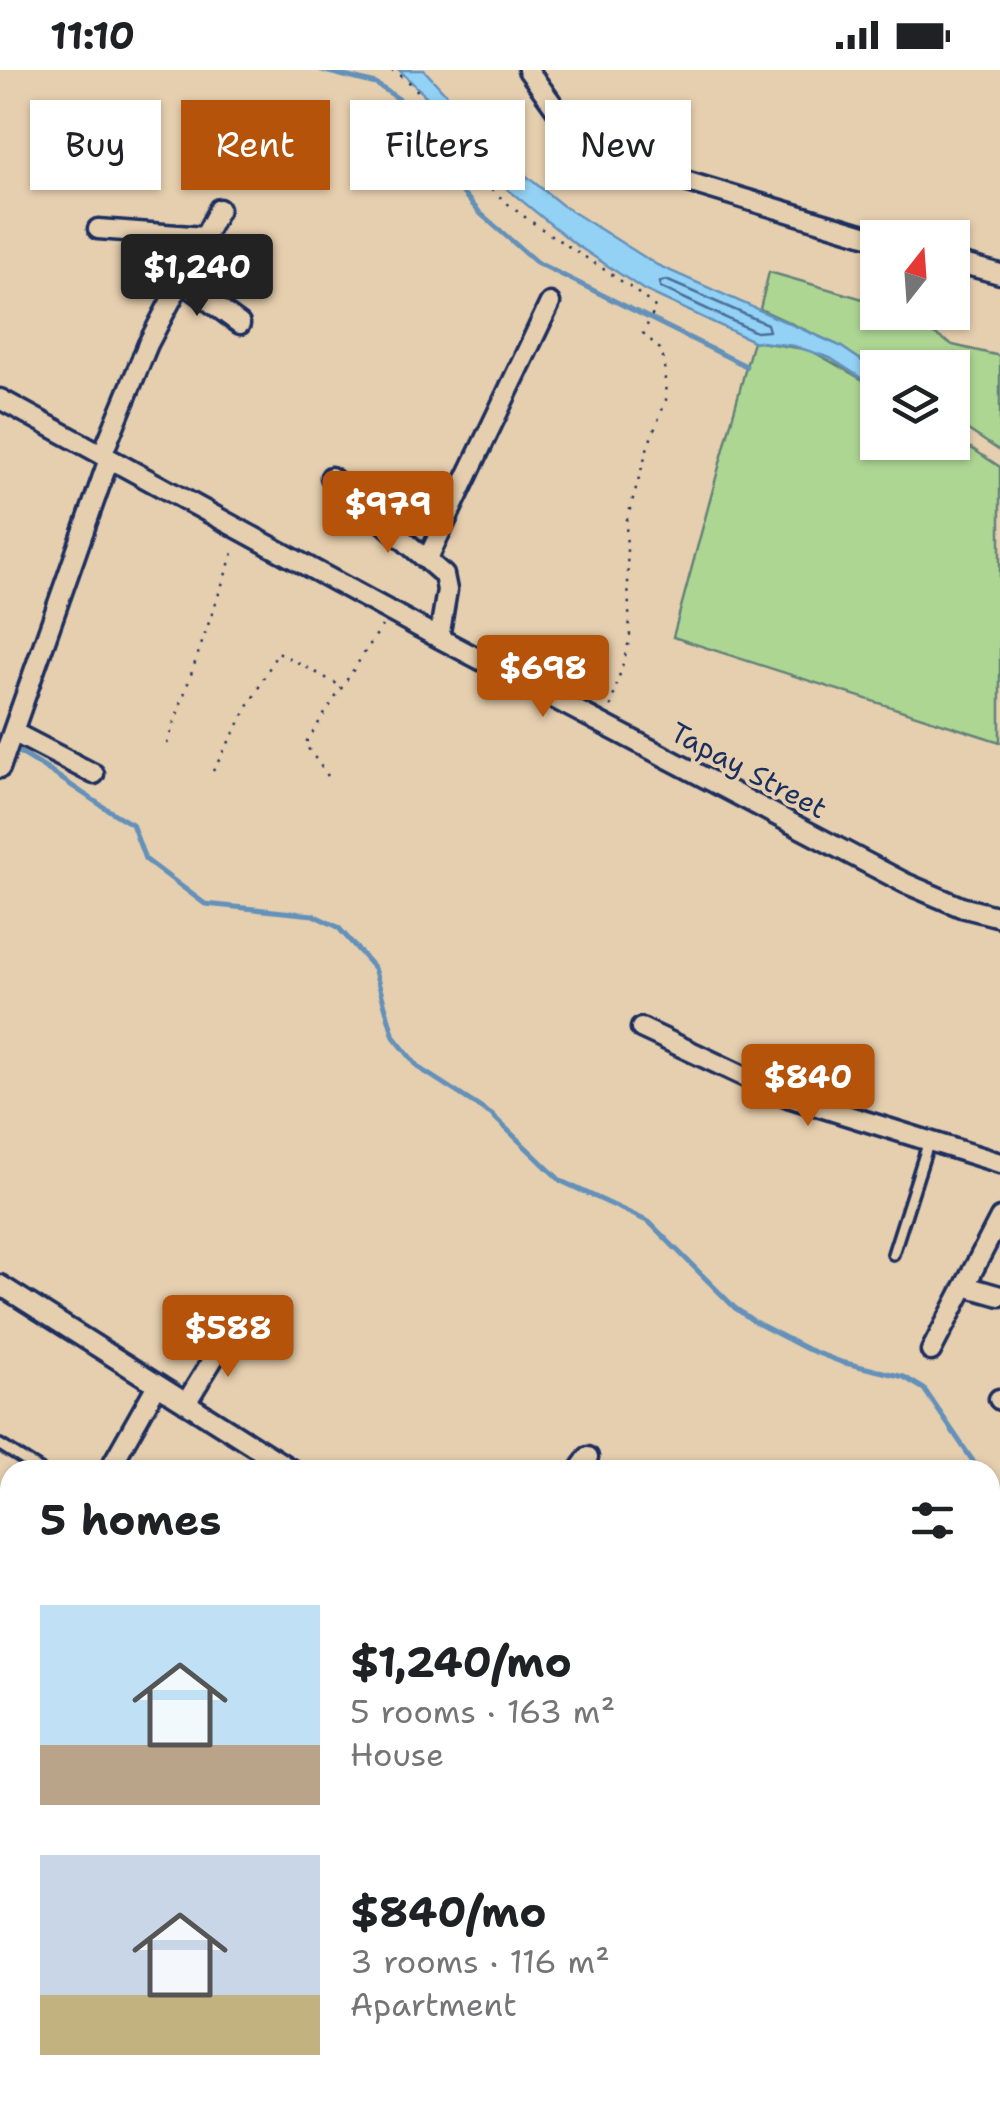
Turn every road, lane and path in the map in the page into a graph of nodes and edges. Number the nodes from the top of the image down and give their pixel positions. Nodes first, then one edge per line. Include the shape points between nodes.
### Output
1 (391, 70) edge
2 (528, 70) edge
3 (219, 209) dead end
4 (98, 229) dead end
5 (860, 234) edge
6 (204, 237) junction
7 (970, 265) edge
8 (1000, 274) edge
9 (180, 280) junction
10 (550, 303) dead end
11 (240, 324) dead end
12 (0, 399) edge
13 (106, 457) junction
14 (332, 477) dead end
15 (241, 531) junction
16 (428, 558) junction
17 (392, 612) junction
18 (439, 638) junction
19 (341, 686) junction
20 (603, 724) junction
21 (13, 732) junction
22 (167, 744) dead end
23 (0, 768) edge
24 (212, 771) dead end
25 (94, 774) dead end
26 (328, 776) dead end
27 (1000, 917) edge
28 (641, 1028) dead end
29 (929, 1142) junction
30 (1000, 1163) edge
31 (1000, 1218) edge
32 (893, 1254) dead end
33 (0, 1284) edge
34 (965, 1286) junction
35 (1000, 1296) edge
36 (229, 1333) dead end
37 (931, 1350) dead end
38 (158, 1385) junction
39 (186, 1403) junction
40 (0, 1445) edge
41 (24, 1460) edge
42 (115, 1460) edge
43 (276, 1460) edge

1 - 20 path via 414,86 484,181 655,307 644,332 664,361 666,400 626,522 630,638
2 - 5 street via 574,134 602,156
3 - 6 street
4 - 6 street
6 - 9 street
7 - 8 street
9 - 11 street
9 - 13 street
10 - 16 street
12 - 13 street, Tapay Street
13 - 15 street, Tapay Street
13 - 21 street
14 - 16 street
15 - 17 street, Tapay Street
15 - 22 path
16 - 18 street via 447,582
17 - 18 street, Tapay Street
17 - 19 path
18 - 20 street, Tapay Street
19 - 24 path via 278,652
19 - 26 path via 305,744
20 - 27 street, Tapay Street via 905,883
21 - 23 street
21 - 25 street
28 - 29 street via 788,1097
29 - 30 street
29 - 32 lane
31 - 34 street
33 - 38 street
34 - 35 street
34 - 37 street
36 - 39 street
38 - 39 street
38 - 42 street
39 - 43 street
40 - 41 lane

